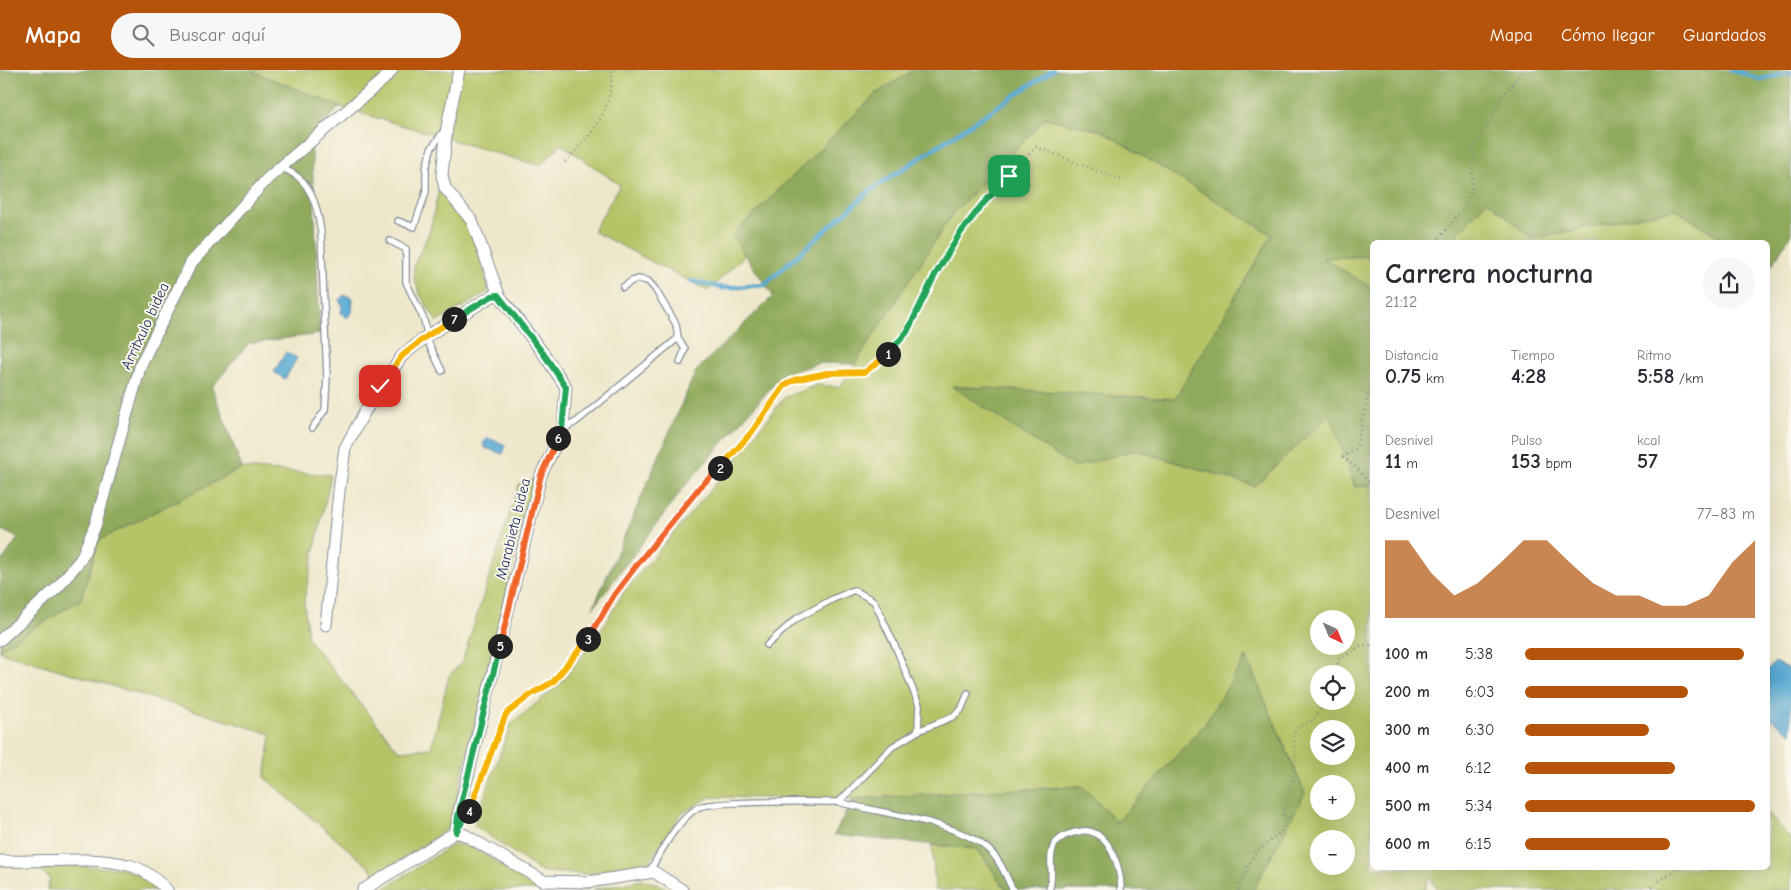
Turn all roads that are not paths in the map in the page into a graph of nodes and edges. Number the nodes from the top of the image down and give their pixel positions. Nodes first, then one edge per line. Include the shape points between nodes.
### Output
1 (392, 70) edge
2 (459, 70) edge
3 (447, 127) junction
4 (281, 167) junction
5 (398, 222) dead end
6 (390, 241) dead end
7 (623, 287) dead end
8 (498, 295) junction
9 (427, 336) junction
10 (678, 338) junction
11 (680, 362) dead end
12 (442, 371) dead end
13 (312, 428) dead end
14 (562, 429) junction
15 (326, 625) dead end
16 (0, 640) edge
17 (767, 645) dead end
18 (968, 693) dead end
19 (918, 731) junction
20 (839, 802) junction
21 (456, 832) junction
22 (0, 862) edge
23 (650, 872) junction
24 (585, 886) edge
25 (167, 890) edge
26 (363, 890) edge
27 (682, 890) edge
28 (1013, 890) edge
29 (1049, 890) edge
30 (1121, 890) edge

1 - 4 street, Arritxulo bidea
2 - 3 street, Marabieta bidea
3 - 5 lane via 431,149 426,168 426,192 414,227
3 - 8 street, Marabieta bidea via 442,175 445,188 472,221
4 - 13 lane via 299,177 308,189 318,209 321,232 327,378 325,410
4 - 16 street, Arritxulo bidea via 191,263 141,364 95,526 81,559 58,587
6 - 9 lane via 406,249 406,282 424,320
7 - 10 lane via 638,279 648,281 676,324
8 - 9 street
8 - 14 street, Marabieta bidea via 566,387
9 - 12 lane
9 - 15 street via 402,356 370,402 345,448
10 - 11 lane via 685,350
10 - 14 lane via 576,422
14 - 21 street, Marabieta bidea via 541,475
17 - 19 lane via 796,620 854,590 874,602 896,648 919,705
18 - 19 lane via 961,710 952,717
19 - 20 lane via 892,747
20 - 23 lane via 699,806 674,832
20 - 28 lane via 933,824 975,839 1000,862
21 - 24 street via 544,881
21 - 26 street
22 - 25 street via 57,859 129,865 156,879
23 - 24 street
23 - 27 street
29 - 30 lane via 1053,881 1050,860 1055,844 1067,834 1086,830 1100,835 1110,850 1117,864

